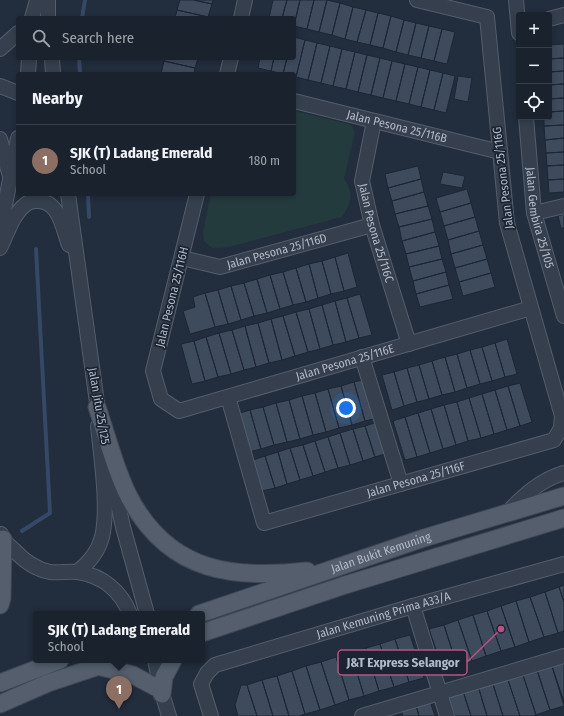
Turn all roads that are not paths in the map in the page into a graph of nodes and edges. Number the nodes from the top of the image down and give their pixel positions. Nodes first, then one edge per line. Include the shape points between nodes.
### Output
1 (37, 0) edge
2 (48, 0) edge
3 (245, 0) edge
4 (417, 0) edge
5 (516, 0) edge
6 (517, 12) edge
7 (564, 15) edge
8 (33, 16) edge
9 (48, 16) edge
10 (241, 16) edge
11 (552, 18) edge
12 (16, 35) edge
13 (0, 48) edge
14 (29, 60) edge
15 (52, 60) edge
16 (230, 60) edge
17 (28, 72) edge
18 (53, 72) edge
19 (228, 72) edge
20 (0, 86) edge
21 (16, 92) edge
22 (296, 102) edge
23 (526, 120) edge
24 (374, 121) junction
25 (0, 139) edge
26 (16, 148) edge
27 (500, 152) junction
28 (10, 177) junction
29 (68, 196) edge
30 (197, 196) edge
31 (564, 206) edge
32 (534, 213) junction
33 (372, 225) junction
34 (0, 231) edge
35 (0, 248) edge
36 (182, 258) junction
37 (80, 280) junction
38 (530, 308) junction
39 (564, 316) edge
40 (409, 344) junction
41 (362, 357) junction
42 (228, 397) junction
43 (161, 399) joint
44 (97, 407) junction
45 (561, 428) joint
46 (564, 473) edge
47 (401, 484) junction
48 (564, 496) edge
49 (505, 514) junction
50 (564, 518) edge
51 (1, 535) edge
52 (564, 564) edge
53 (342, 566) junction
54 (77, 572) junction
55 (0, 606) edge
56 (413, 606) junction
57 (128, 611) edge
58 (146, 611) edge
59 (205, 612) edge
60 (205, 632) edge
61 (564, 656) edge
62 (52, 663) edge
63 (108, 663) edge
64 (153, 663) edge
65 (171, 663) edge
66 (98, 666) junction
67 (0, 682) edge
68 (161, 692) junction
69 (440, 692) junction
70 (0, 704) edge
71 (169, 716) edge
72 (211, 716) edge
73 (362, 716) edge
74 (447, 716) edge

1 - 8 street
2 - 9 street
3 - 10 street
4 - 27 street, Jalan Pesona 25/116G via 487,17
5 - 6 street
7 - 11 street
12 - 13 street
14 - 17 street
15 - 18 street
16 - 19 street
20 - 21 street
22 - 24 street, Jalan Pesona 25/116B
23 - 32 street, Jalan Gembira 25/105
24 - 27 street, Jalan Pesona 25/116B
24 - 33 street, Jalan Pesona 25/116C via 362,181
25 - 28 street
26 - 28 street
27 - 38 street, Jalan Pesona 25/116G via 507,222
28 - 34 street
29 - 37 street, Jalan Jitu 25/125
30 - 36 street, Jalan Pesona 25/116H
31 - 32 street
32 - 39 street, Jalan Gembira 25/105
33 - 36 street, Jalan Pesona 25/116D via 220,267
33 - 40 street, Jalan Pesona 25/116C
35 - 37 street via 17,213 25,204 32,201 49,204 60,219
36 - 43 street, Jalan Pesona 25/116H via 153,371
37 - 44 street, Jalan Jitu 25/125
38 - 40 street, Jalan Pesona 25/116E
38 - 45 street, Jalan Pesona 25/116G via 562,416
40 - 41 street, Jalan Pesona 25/116E
41 - 42 street, Jalan Pesona 25/116E
41 - 47 street
42 - 43 street, Jalan Pesona 25/116E via 179,411
42 - 47 street, Jalan Pesona 25/116F via 264,523
44 - 53 main road via 132,504 162,541 183,556 200,565 240,574 284,573
44 - 54 street via 105,511 102,537 89,563
44 - 58 street, Jalan Jitu 25/125 via 123,527
45 - 47 street, Jalan Pesona 25/116F via 554,440
46 - 49 street via 541,483 525,494
48 - 49 main road, Jalan Bukit Kemuning
49 - 53 main road, Jalan Bukit Kemuning
50 - 60 main road, Jalan Bukit Kemuning via 345,585
51 - 54 street via 22,559 33,566 49,572
51 - 55 main road
52 - 56 street, Jalan Kemuning Prima A33/A
53 - 59 main road, Jalan Bukit Kemuning
54 - 57 street via 111,585 120,594
56 - 69 street
56 - 72 street, Jalan Kemuning Prima A33/A via 215,665 201,684
61 - 69 street
62 - 67 main road
63 - 66 main road
64 - 68 street
65 - 68 main road via 164,677
66 - 68 main road via 133,675
66 - 70 main road via 48,683
68 - 71 street
69 - 73 street
69 - 74 street

